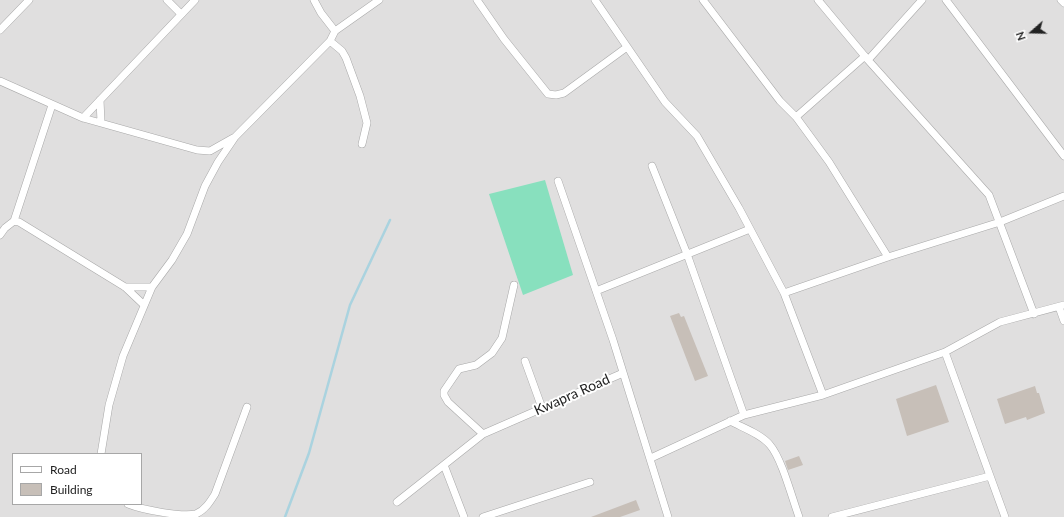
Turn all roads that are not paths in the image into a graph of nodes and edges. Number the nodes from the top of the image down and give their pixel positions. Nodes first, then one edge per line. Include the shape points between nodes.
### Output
1 (29, 0) edge
2 (167, 0) edge
3 (195, 0) edge
4 (314, 0) edge
5 (379, 0) edge
6 (477, 0) edge
7 (595, 0) edge
8 (703, 0) edge
9 (818, 0) edge
10 (922, 0) edge
11 (946, 0) edge
12 (1061, 0) edge
13 (1064, 3) edge
14 (181, 14) junction
15 (0, 30) edge
16 (335, 31) junction
17 (330, 41) junction
18 (627, 47) junction
19 (866, 58) junction
20 (0, 81) edge
21 (100, 100) junction
22 (52, 106) junction
23 (796, 117) junction
24 (84, 118) junction
25 (102, 122) junction
26 (235, 136) junction
27 (362, 144) dead end
28 (1064, 156) edge
29 (652, 166) dead end
30 (558, 181) dead end
31 (1064, 196) edge
32 (14, 221) junction
33 (1000, 222) junction
34 (750, 229) junction
35 (0, 235) edge
36 (687, 254) junction
37 (888, 257) junction
38 (514, 285) dead end
39 (125, 286) junction
40 (152, 287) junction
41 (596, 291) junction
42 (784, 293) junction
43 (144, 305) junction
44 (1061, 306) edge
45 (1034, 314) junction
46 (1064, 321) edge
47 (944, 352) junction
48 (524, 361) dead end
49 (623, 373) junction
50 (824, 395) junction
51 (247, 407) dead end
52 (542, 408) junction
53 (744, 415) junction
54 (730, 421) junction
55 (483, 434) junction
56 (101, 453) edge
57 (651, 458) junction
58 (444, 465) junction
59 (990, 476) junction
60 (590, 482) dead end
61 (397, 502) dead end
62 (132, 505) edge
63 (464, 517) edge
64 (483, 517) edge
65 (668, 517) edge
66 (799, 517) edge
67 (832, 517) edge
68 (1005, 517) edge

1 - 15 street
2 - 14 street
3 - 14 street
4 - 16 street
5 - 16 street
6 - 18 street via 548,94 564,93
7 - 18 street
8 - 23 street via 780,101
9 - 19 street
10 - 19 street
11 - 28 street
12 - 13 street
14 - 21 street
16 - 17 street
17 - 26 street
17 - 27 street via 346,58 360,96 367,123
18 - 34 street via 665,102 697,136
19 - 23 street
19 - 33 street via 989,195
20 - 22 street
21 - 24 street
21 - 25 street
22 - 24 street
22 - 32 street
23 - 37 street via 829,162
24 - 25 street
25 - 26 street via 197,150 210,151
26 - 40 street via 205,186 187,234
29 - 36 street
30 - 41 street
31 - 33 street
32 - 35 street
32 - 39 street
33 - 37 street
33 - 45 street
34 - 36 street
34 - 42 street
36 - 41 street
36 - 53 street
37 - 42 street
38 - 55 street via 502,338 492,353 476,365 459,369 444,391 448,402
39 - 40 street
39 - 43 street
40 - 43 street
41 - 49 street
42 - 50 street
43 - 56 street via 123,356
44 - 45 street
44 - 46 street
45 - 47 street via 1000,322
47 - 50 street
47 - 59 street
48 - 52 street
49 - 52 street, Kwapra Road
49 - 57 street, Kwapra Road
50 - 53 street
51 - 62 street via 215,494 207,506 195,514 174,515
52 - 55 street, Kwapra Road
53 - 54 street
54 - 57 street
54 - 66 street via 758,435 770,445 777,456
55 - 58 street, Kwapra Road
57 - 65 street, Kwapra Road
58 - 61 street, Kwapra Road
58 - 63 street
59 - 67 street
59 - 68 street
60 - 64 street

